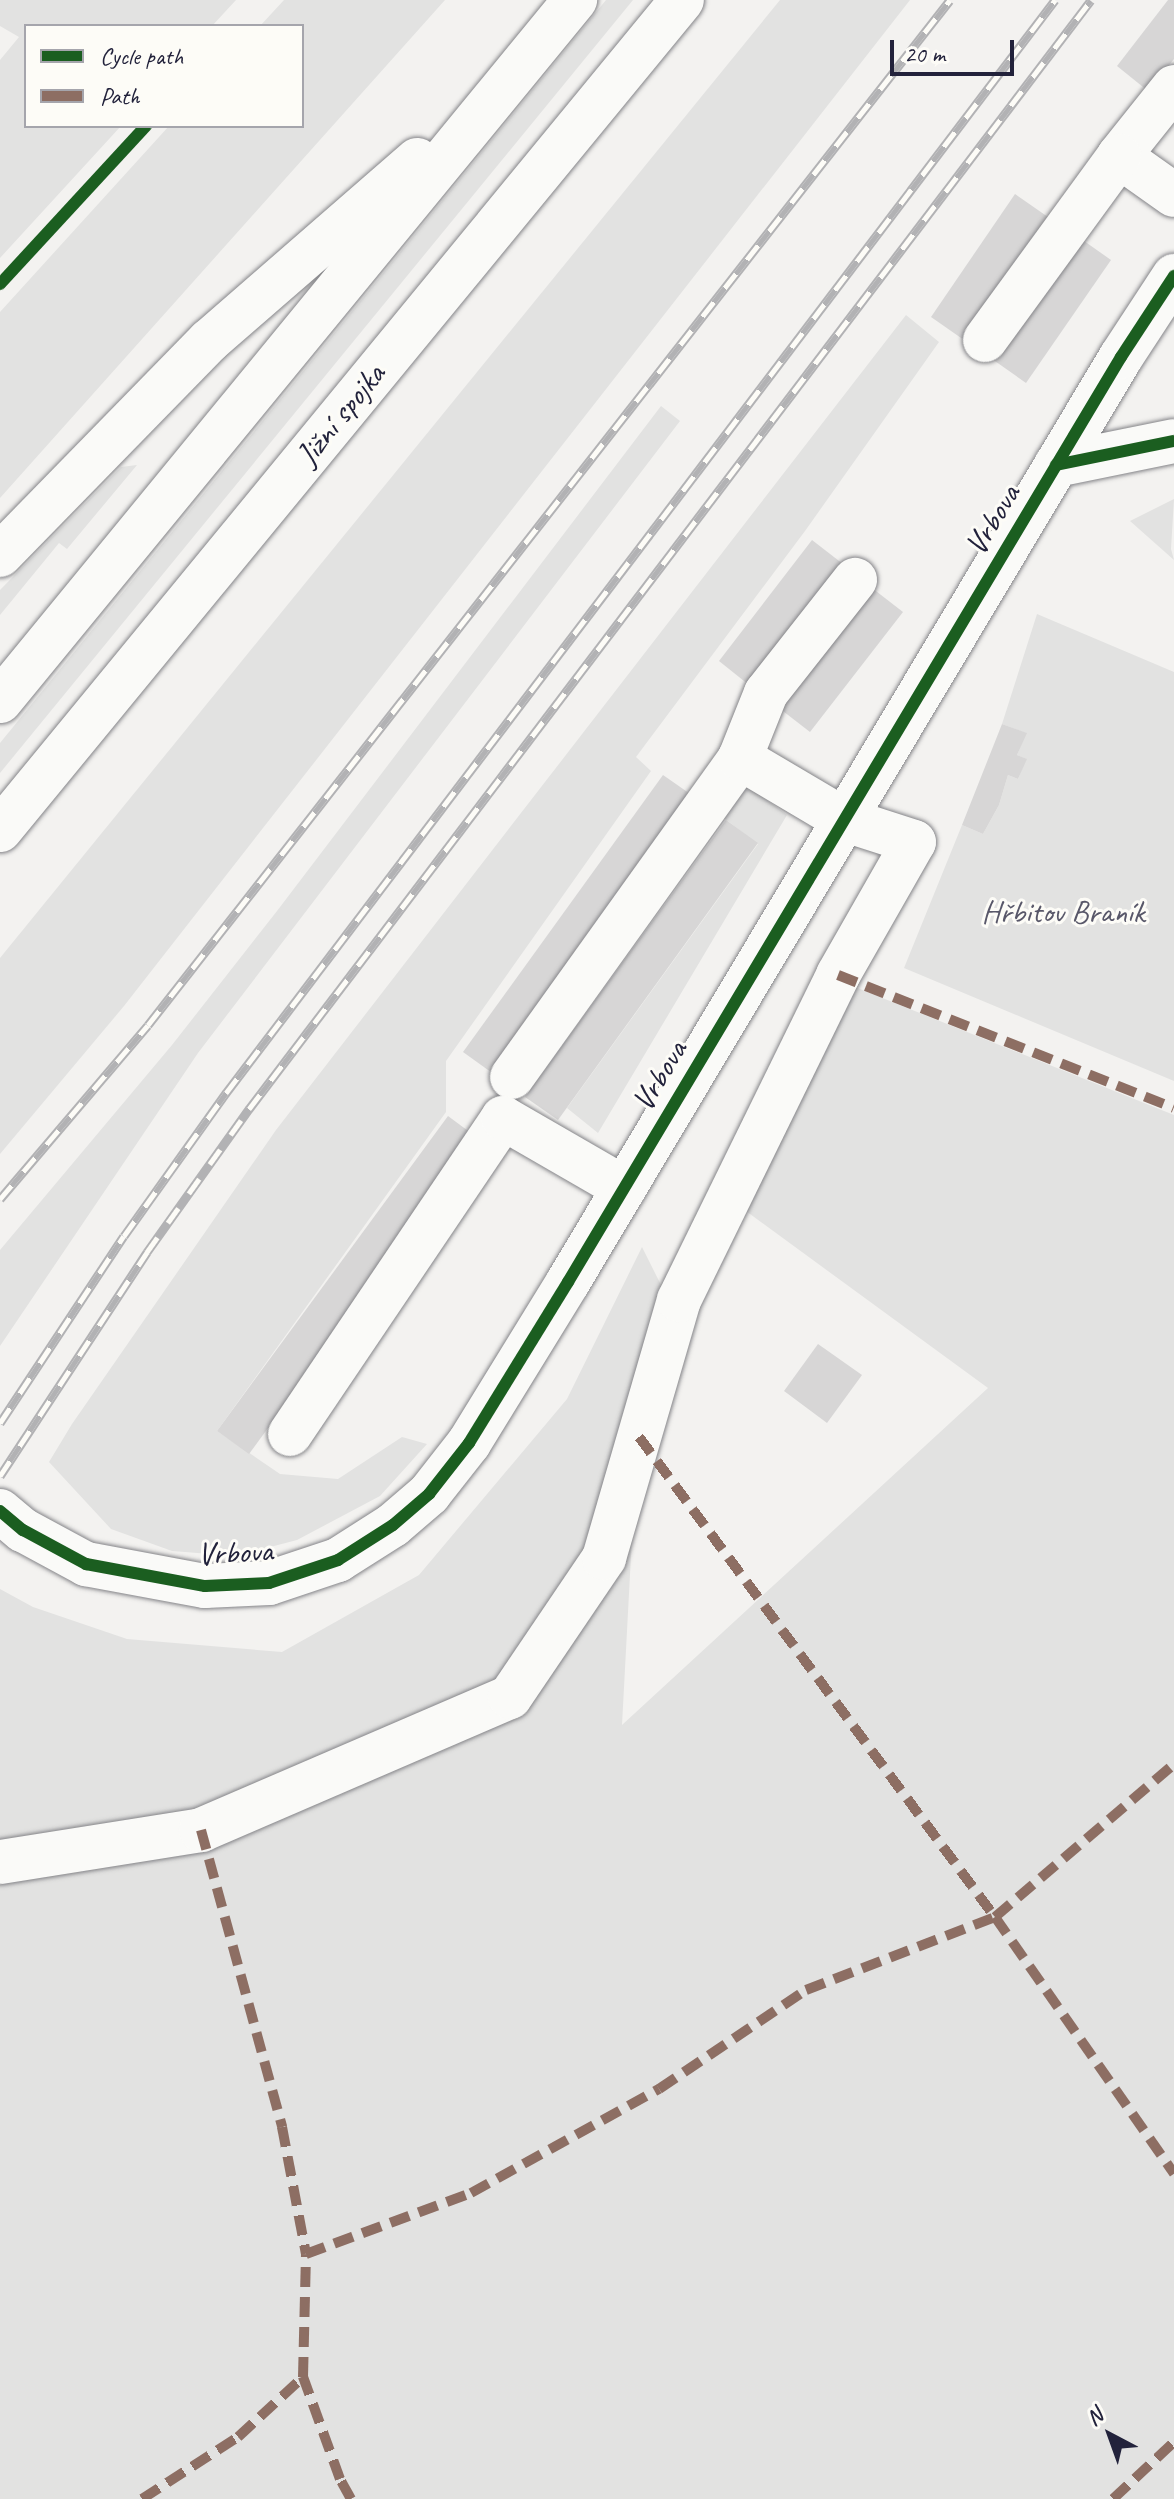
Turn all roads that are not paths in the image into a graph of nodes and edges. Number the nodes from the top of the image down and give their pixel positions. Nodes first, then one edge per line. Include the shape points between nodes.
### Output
1 (575, 0) edge
2 (682, 0) edge
3 (512, 77) junction
4 (1174, 87) edge
5 (1119, 156) junction
6 (1174, 195) edge
7 (1174, 276) edge
8 (985, 340) dead end
9 (1174, 441) edge
10 (1056, 465) junction
11 (0, 555) edge
12 (855, 580) dead end
13 (0, 701) edge
14 (740, 758) junction
15 (843, 819) junction
16 (0, 830) edge
17 (512, 1077) dead end
18 (624, 1188) junction
19 (290, 1434) dead end
20 (0, 1511) edge
21 (0, 1862) edge

1 - 3 main road
2 - 16 main road, Jižní spojka
3 - 11 main road via 209,341
3 - 13 main road
4 - 5 main road
5 - 6 main road
5 - 8 main road
7 - 10 main road, Vrbova
9 - 10 main road
10 - 15 main road, Vrbova
12 - 14 main road via 766,693
14 - 15 main road
14 - 17 main road
15 - 18 main road, Vrbova
15 - 21 main road via 914,842 838,975 679,1300 604,1558 510,1697 201,1830
18 - 19 main road via 503,1118
18 - 20 main road, Vrbova via 469,1443 429,1494 338,1560 269,1583 205,1586 86,1564 23,1530

